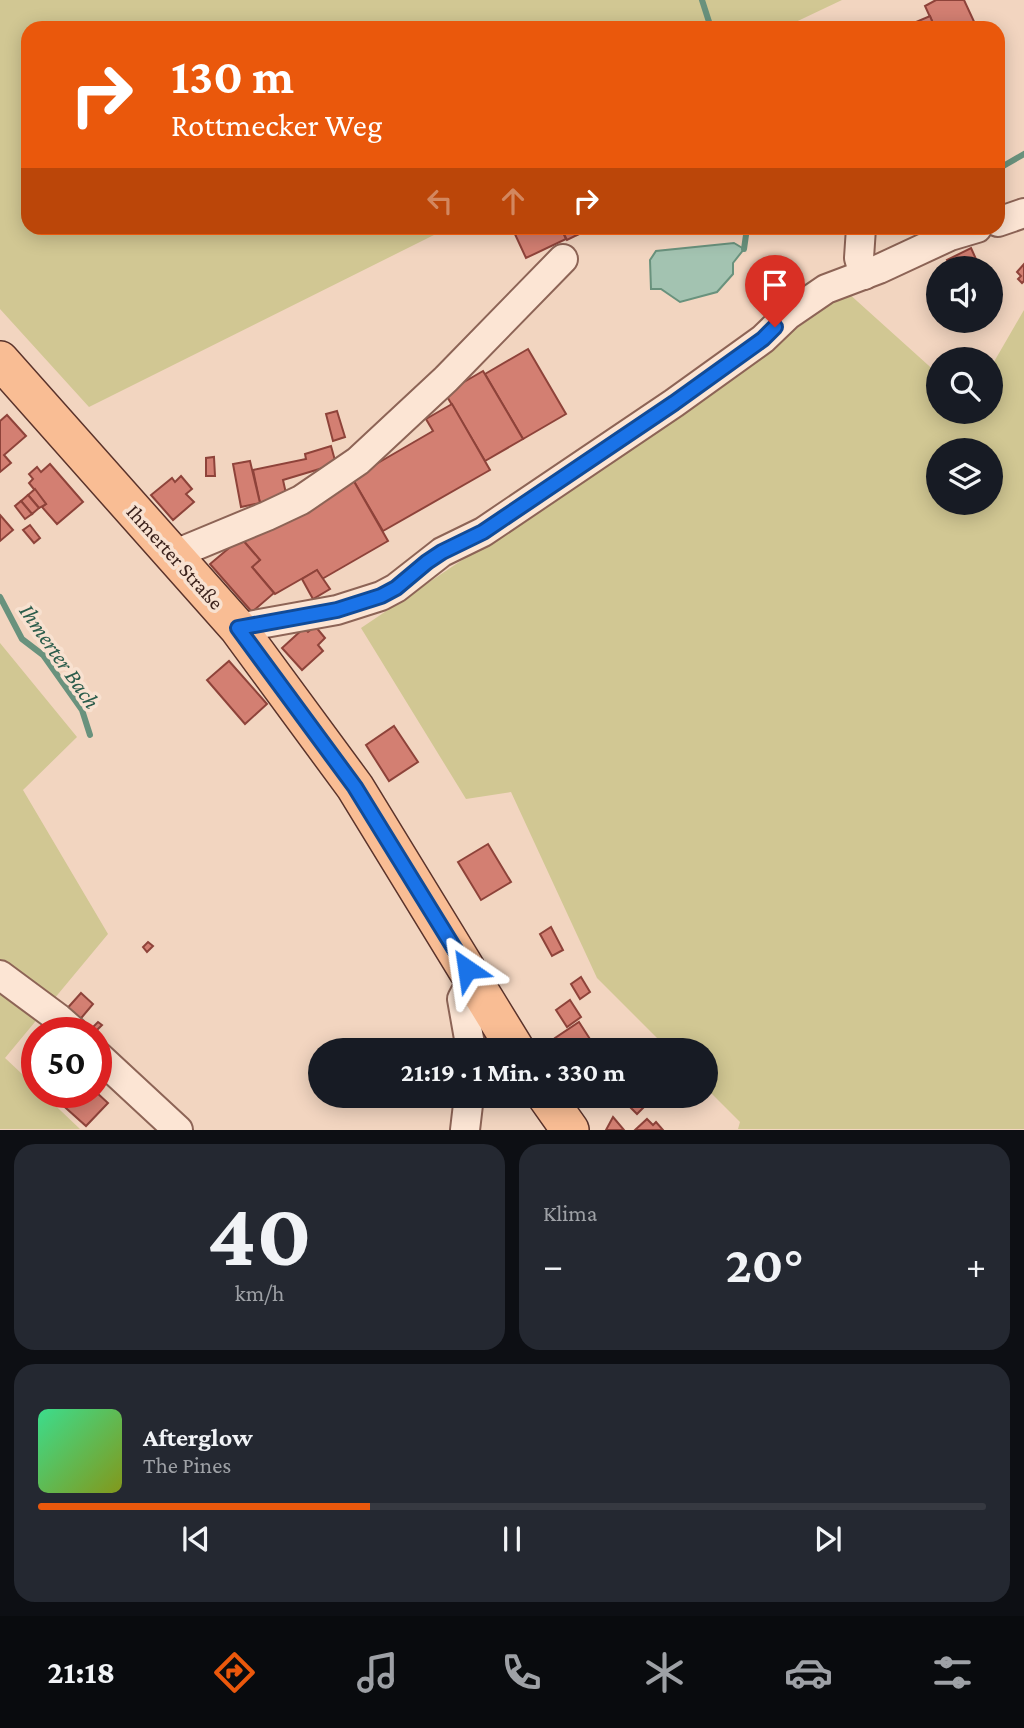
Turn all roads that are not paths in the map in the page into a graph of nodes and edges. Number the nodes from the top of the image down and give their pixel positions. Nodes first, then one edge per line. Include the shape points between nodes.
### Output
1 (1024, 213) edge
2 (1005, 220) edge
3 (860, 235) edge
4 (953, 235) edge
5 (563, 259) dead end
6 (864, 275) junction
7 (0, 360) edge
8 (173, 555) junction
9 (238, 628) junction
10 (0, 975) edge
11 (473, 978) junction
12 (57, 1017) edge
13 (469, 1038) edge
14 (509, 1038) edge
15 (112, 1069) edge
16 (468, 1108) edge
17 (555, 1108) edge
18 (178, 1129) edge
19 (465, 1129) edge
20 (570, 1129) edge

1 - 2 street
3 - 6 street
4 - 6 street
5 - 8 street via 358,461 301,500
6 - 9 street via 826,289 674,403 483,532 442,552 396,588 337,610
7 - 8 main road, Ihmerter Straße
8 - 9 main road, Ihmerter Straße
9 - 11 main road, Ihmerter Straße via 355,787
10 - 12 street
11 - 13 street via 462,999
11 - 14 main road, Ihmerter Straße
15 - 18 street
16 - 19 street
17 - 20 main road

